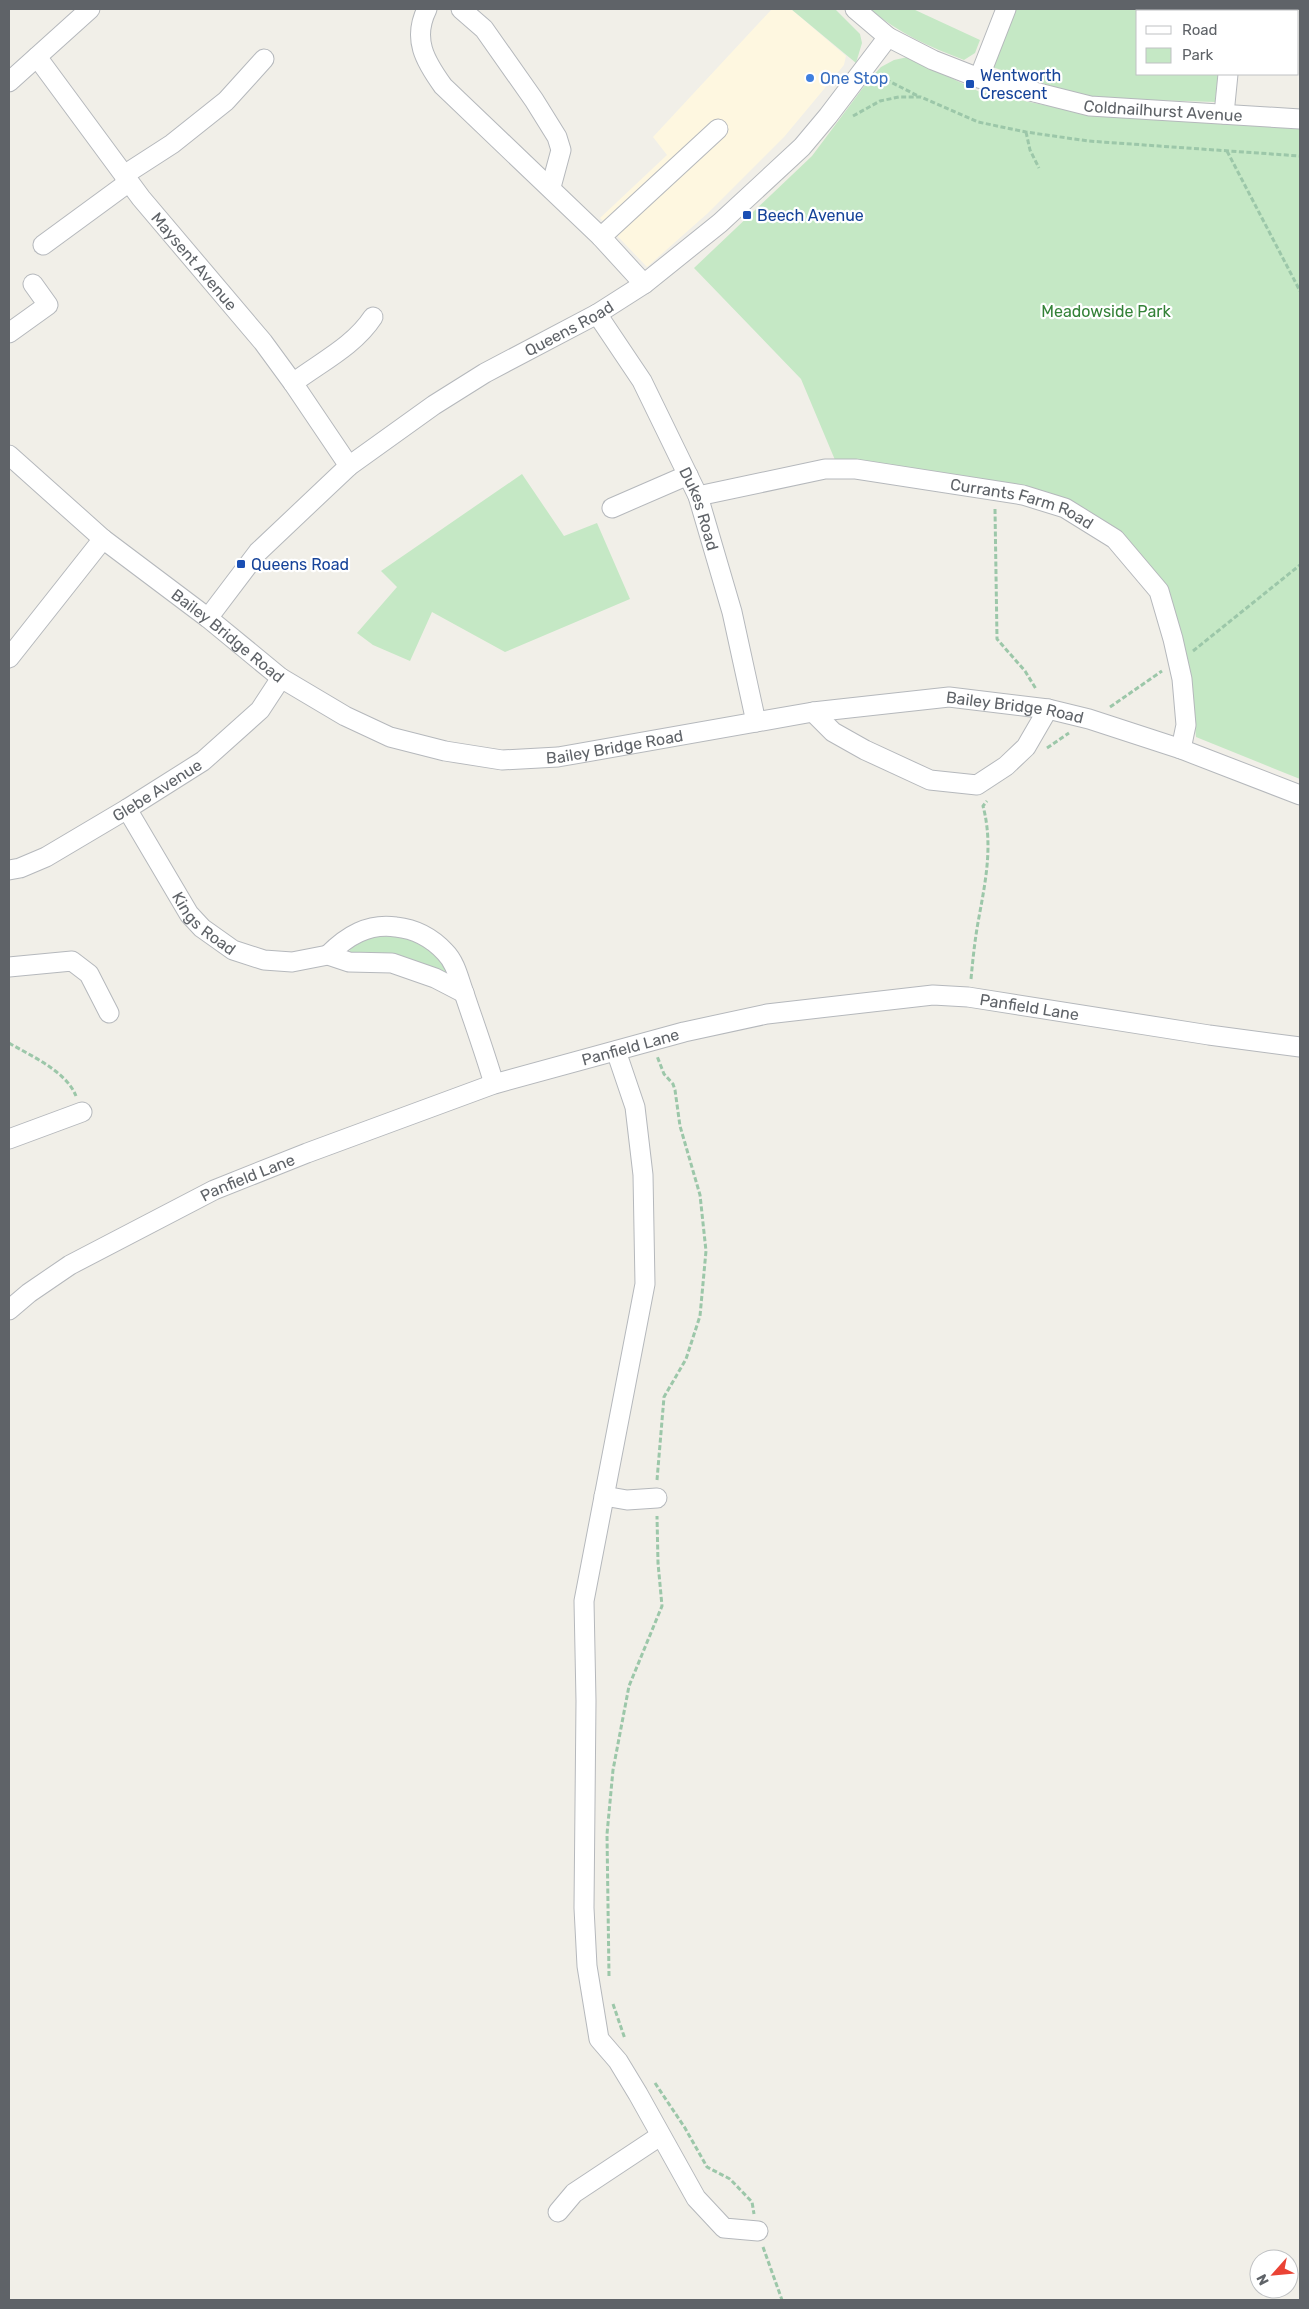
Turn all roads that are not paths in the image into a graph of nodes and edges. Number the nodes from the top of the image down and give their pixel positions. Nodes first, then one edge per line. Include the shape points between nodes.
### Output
1 (90, 9) edge
2 (426, 9) edge
3 (461, 9) edge
4 (854, 9) edge
5 (1006, 9) edge
6 (888, 37) junction
7 (37, 57) junction
8 (264, 59) dead end
9 (1228, 75) edge
10 (979, 78) junction
11 (9, 82) edge
12 (1224, 114) junction
13 (1300, 119) edge
14 (718, 130) dead end
15 (126, 179) junction
16 (551, 187) junction
17 (601, 237) junction
18 (43, 245) dead end
19 (33, 284) dead end
20 (644, 284) junction
21 (597, 314) junction
22 (373, 317) dead end
23 (9, 333) edge
24 (293, 383) junction
25 (9, 455) edge
26 (349, 466) junction
27 (688, 475) junction
28 (698, 496) junction
29 (612, 508) dead end
30 (102, 539) junction
31 (208, 618) junction
32 (9, 658) edge
33 (281, 678) junction
34 (1048, 709) junction
35 (813, 712) junction
36 (756, 722) junction
37 (1181, 749) junction
38 (1300, 795) edge
39 (127, 809) junction
40 (9, 870) edge
41 (328, 955) junction
42 (9, 968) edge
43 (464, 993) junction
44 (109, 1013) dead end
45 (1300, 1047) edge
46 (616, 1050) junction
47 (494, 1084) junction
48 (82, 1112) road end
49 (9, 1139) edge
50 (9, 1310) edge
51 (604, 1496) junction
52 (656, 1498) road end
53 (660, 2136) junction
54 (558, 2212) dead end
55 (758, 2231) road end

1 - 7 street
2 - 16 street via 420,43 426,63 443,86
3 - 16 street via 484,29 557,138 561,150
4 - 6 street, Coldnailhurst Avenue
5 - 10 street
6 - 10 street, Coldnailhurst Avenue
6 - 20 street, Queens Road via 828,116 776,173
7 - 11 street
7 - 15 street, Maysent Avenue
8 - 15 street via 226,101
9 - 12 street
10 - 12 street, Coldnailhurst Avenue via 1090,106
12 - 13 street, Coldnailhurst Avenue
14 - 17 street
15 - 18 street
15 - 24 street, Maysent Avenue via 263,342
16 - 17 street
17 - 20 street
19 - 23 street via 48,304
20 - 21 street, Queens Road
21 - 26 street, Queens Road via 434,405
21 - 27 street, Dukes Road via 642,381
22 - 24 street via 352,342
24 - 26 street, Maysent Avenue
25 - 30 street, Bailey Bridge Road
26 - 31 street, Queens Road via 258,552
27 - 28 street, Dukes Road
27 - 29 street
28 - 36 street, Dukes Road via 732,612
28 - 37 street, Currants Farm Road via 825,469 856,470 1023,495 1065,508 1115,539 1159,591 1178,661 1186,725
30 - 31 street, Bailey Bridge Road
30 - 32 street
31 - 33 street, Bailey Bridge Road
33 - 36 street, Bailey Bridge Road via 345,716 390,737 445,751 502,760 558,758
33 - 39 street, Glebe Avenue via 260,710 203,761
34 - 35 street, Bailey Bridge Road via 949,697
34 - 35 street via 1026,747 1006,766 977,784 930,780 833,732
34 - 37 street, Bailey Bridge Road
35 - 36 street, Bailey Bridge Road
37 - 38 street, Bailey Bridge Road
39 - 40 street, Glebe Avenue via 46,857
39 - 41 street, Kings Road via 190,914 216,939 232,950 264,960 292,962
41 - 43 street, Kings Road via 349,962 392,963 435,978
41 - 43 street via 345,939 375,927 413,929 446,953 457,971
42 - 44 street via 72,961 90,974
43 - 47 street
45 - 46 street, Panfield Lane via 968,997 933,995 767,1014
46 - 47 street, Panfield Lane
46 - 51 street via 636,1116 643,1175 645,1284
47 - 50 street, Panfield Lane via 214,1190 70,1265
48 - 49 street
51 - 52 street via 627,1500
51 - 53 street via 584,1601 584,1908 587,1966 599,2039 618,2062
53 - 54 street via 574,2193
53 - 55 street via 696,2198 724,2228

